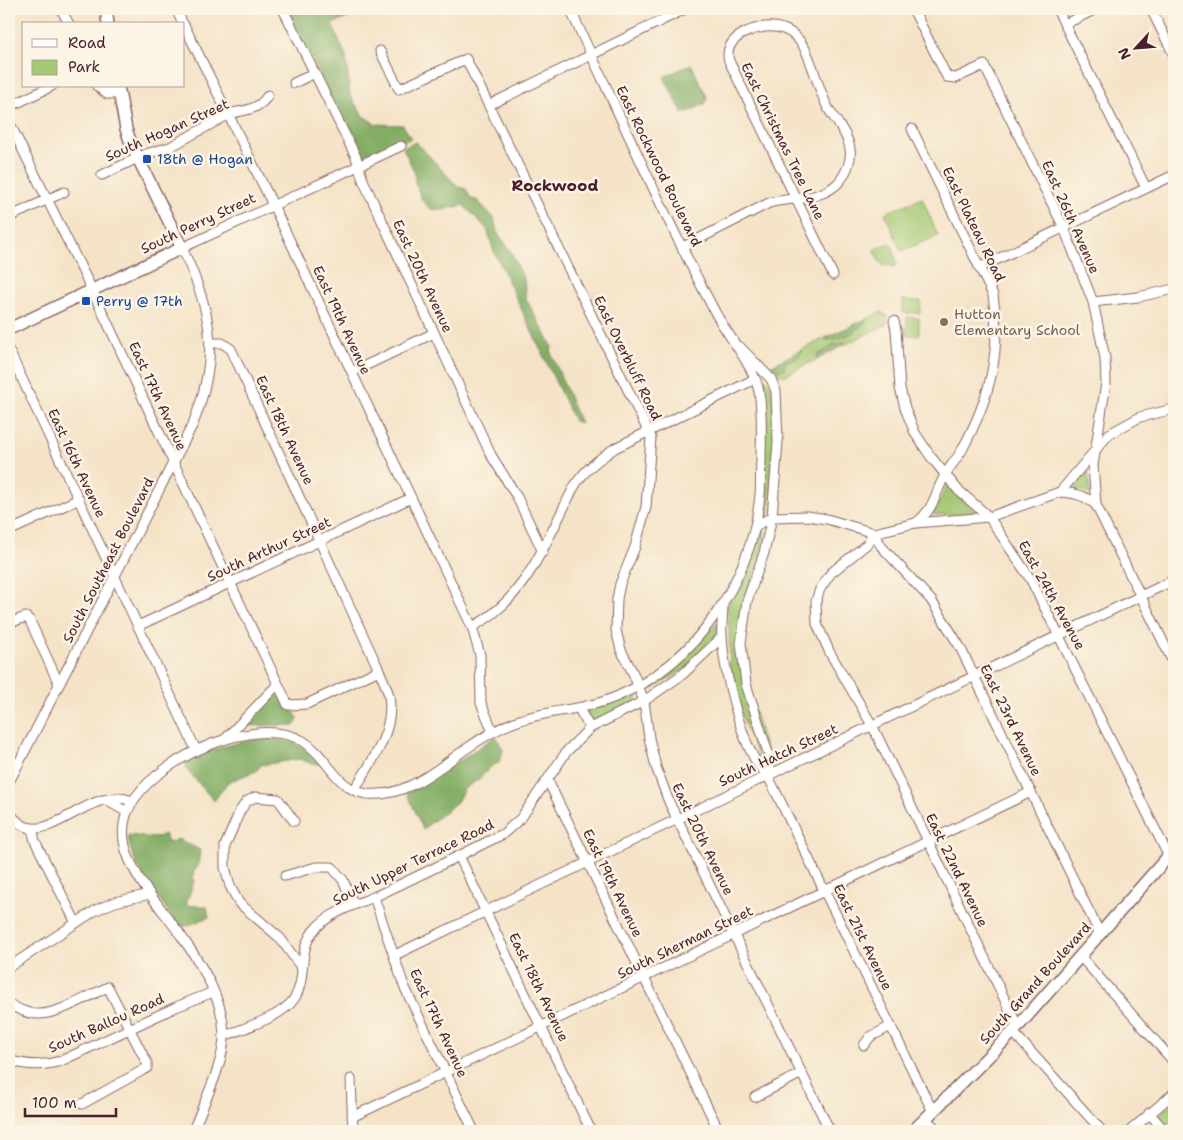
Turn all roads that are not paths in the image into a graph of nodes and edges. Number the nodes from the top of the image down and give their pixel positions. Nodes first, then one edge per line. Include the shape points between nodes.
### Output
1 (61, 9) edge
2 (106, 9) edge
3 (176, 9) edge
4 (284, 9) edge
5 (570, 9) edge
6 (685, 9) edge
7 (913, 9) edge
8 (1057, 9) edge
9 (1096, 9) edge
10 (1152, 9) edge
11 (68, 22) edge
12 (108, 22) edge
13 (182, 22) edge
14 (1065, 24) junction
15 (185, 28) edge
16 (380, 51) dead end
17 (1174, 55) edge
18 (590, 56) junction
19 (315, 73) junction
20 (294, 83) dead end
21 (48, 88) edge
22 (100, 88) edge
23 (117, 89) edge
24 (268, 95) dead end
25 (489, 106) junction
26 (9, 107) edge
27 (228, 115) junction
28 (9, 122) edge
29 (912, 129) dead end
30 (401, 146) dead end
31 (138, 158) junction
32 (359, 166) junction
33 (102, 175) dead end
34 (1174, 175) edge
35 (1146, 188) junction
36 (64, 192) dead end
37 (795, 198) junction
38 (47, 200) junction
39 (273, 205) junction
40 (9, 217) edge
41 (1064, 228) junction
42 (683, 247) junction
43 (182, 248) junction
44 (979, 268) junction
45 (833, 275) dead end
46 (1174, 289) edge
47 (92, 290) junction
48 (1093, 302) junction
49 (894, 321) dead end
50 (9, 329) edge
51 (434, 333) junction
52 (728, 334) junction
53 (210, 343) junction
54 (9, 351) edge
55 (352, 372) junction
56 (755, 379) junction
57 (1174, 409) edge
58 (648, 432) junction
59 (1096, 448) junction
60 (173, 461) junction
61 (945, 475) junction
62 (1060, 492) junction
63 (411, 498) junction
64 (79, 499) junction
65 (1096, 505) junction
66 (989, 517) junction
67 (772, 518) junction
68 (915, 524) junction
69 (754, 526) junction
70 (9, 531) edge
71 (874, 533) junction
72 (319, 540) junction
73 (543, 552) junction
74 (115, 576) junction
75 (1174, 580) edge
76 (230, 582) junction
77 (1141, 597) junction
78 (723, 605) junction
79 (9, 623) edge
80 (138, 626) junction
81 (472, 628) junction
82 (1060, 636) junction
83 (722, 637) junction
84 (1174, 664) edge
85 (379, 670) junction
86 (975, 676) junction
87 (60, 684) junction
88 (278, 684) junction
89 (638, 686) junction
90 (644, 701) junction
91 (579, 709) junction
92 (872, 725) junction
93 (590, 728) junction
94 (493, 732) junction
95 (226, 738) junction
96 (196, 750) junction
97 (767, 774) junction
98 (548, 781) junction
99 (9, 782) edge
100 (354, 790) junction
101 (1031, 792) junction
102 (104, 800) junction
103 (132, 801) junction
104 (127, 812) junction
105 (9, 813) edge
106 (678, 818) junction
107 (294, 821) dead end
108 (32, 828) junction
109 (928, 842) junction
110 (459, 856) junction
111 (1173, 858) edge
112 (588, 862) junction
113 (285, 876) dead end
114 (824, 890) junction
115 (150, 894) junction
116 (374, 897) junction
117 (354, 905) junction
118 (486, 912) junction
119 (76, 923) junction
120 (734, 934) junction
121 (1100, 934) junction
122 (395, 955) junction
123 (1080, 956) junction
124 (9, 967) edge
125 (301, 967) junction
126 (643, 978) junction
127 (213, 992) junction
128 (9, 1004) edge
129 (891, 1026) junction
130 (541, 1027) junction
131 (130, 1028) junction
132 (1016, 1030) junction
133 (224, 1036) junction
134 (864, 1045) dead end
135 (9, 1060) edge
136 (1174, 1062) edge
137 (446, 1073) junction
138 (802, 1073) junction
139 (351, 1079) dead end
140 (1174, 1093) edge
141 (755, 1097) dead end
142 (82, 1104) dead end
143 (1149, 1114) junction
144 (929, 1116) junction
145 (352, 1118) junction
146 (193, 1131) edge
147 (353, 1131) edge
148 (474, 1131) edge
149 (591, 1131) edge
150 (719, 1131) edge
151 (830, 1131) edge
152 (913, 1131) edge
153 (939, 1131) edge
154 (1102, 1131) edge
155 (1130, 1131) edge
156 (1165, 1131) edge

1 - 11 street
2 - 12 main road
3 - 13 street, East 19th Avenue
4 - 19 street, East 20th Avenue
5 - 18 street, East Rockwood Boulevard
6 - 18 street
7 - 41 street, East 26th Avenue via 949,79 984,65
8 - 14 street
9 - 14 street
10 - 17 street
14 - 35 street
15 - 27 street, East 19th Avenue
16 - 25 street, East Overbluff Road via 399,90 466,59
18 - 25 street
18 - 42 street, East Rockwood Boulevard
19 - 20 street
19 - 32 street, East 20th Avenue
21 - 26 street
22 - 23 street via 107,94
23 - 31 main road via 126,129
24 - 27 street, South Hogan Street via 260,105
25 - 58 street, East Overbluff Road
27 - 31 street, South Hogan Street via 170,147
27 - 39 street, East 19th Avenue
28 - 38 street, East 17th Avenue
29 - 44 street, East Plateau Road
30 - 32 street, South Perry Street
31 - 33 street, South Hogan Street
31 - 43 main road
32 - 39 street, South Perry Street
32 - 51 street, East 20th Avenue
34 - 35 street
35 - 41 street
36 - 38 street
37 - 37 street, East Christmas Tree Lane via 815,196 832,188 846,172 850,150 828,107 805,48 791,33 771,26 747,32 730,43 727,55
37 - 42 street via 769,203
37 - 45 street, East Christmas Tree Lane
38 - 40 street
38 - 47 street, East 17th Avenue
39 - 43 street, South Perry Street
39 - 55 street, East 19th Avenue
41 - 44 street
41 - 48 street, East 26th Avenue
42 - 52 street, East Rockwood Boulevard
43 - 47 main road, South Perry Street
43 - 53 street via 204,300
44 - 61 street, East Plateau Road via 993,295 997,324 996,359 977,419
46 - 48 street
47 - 50 main road, South Perry Street
47 - 60 street, East 17th Avenue
48 - 59 street, East 26th Avenue via 1105,358 1106,383
49 - 61 street, East 24th Avenue via 904,408 915,433
51 - 55 street
51 - 73 street, East 20th Avenue via 491,455 517,497
52 - 56 street, East Rockwood Boulevard
52 - 67 street, East Rockwood Boulevard via 766,373 776,391 778,442
53 - 60 street, South Southeast Boulevard via 202,402
53 - 72 street, East 18th Avenue via 222,343 231,349
54 - 64 street, East 16th Avenue
55 - 63 street, East 19th Avenue
56 - 58 street
56 - 69 street, East Rockwood Boulevard via 760,395 762,439 760,495
57 - 59 street via 1124,424 1108,434
58 - 73 street via 615,448 580,477
58 - 89 street, East Overbluff Road via 652,440 646,507 636,547 620,584 616,615 619,645
59 - 62 street
59 - 65 street, East 26th Avenue via 1093,465
60 - 74 street, South Southeast Boulevard
60 - 76 street, East 17th Avenue
61 - 66 street, East 24th Avenue
61 - 68 street, East Plateau Road via 935,502
62 - 65 street via 1074,492
62 - 66 street
63 - 72 street, South Arthur Street
63 - 81 street, East 19th Avenue
64 - 70 street
64 - 74 street, East 16th Avenue
65 - 77 street
66 - 68 street
66 - 82 street, East 24th Avenue via 1031,580
67 - 69 street
67 - 71 street via 807,516
67 - 97 street, East Rockwood Boulevard via 743,615 741,643 752,706 769,756
68 - 71 street
69 - 78 street, East Rockwood Boulevard via 738,574
71 - 86 street, East 23rd Avenue via 881,546 931,600
71 - 92 street via 867,544 831,573 816,601 820,635
72 - 76 street, South Arthur Street
72 - 85 street, East 18th Avenue
73 - 81 street via 512,596
74 - 80 street, East 16th Avenue
74 - 87 street, South Southeast Boulevard
75 - 77 street, South Hatch Street
76 - 80 street, South Arthur Street
76 - 88 street, East 17th Avenue
77 - 82 street, South Hatch Street
77 - 84 street
78 - 83 street, East 21st Avenue
78 - 89 street via 692,644
79 - 87 street via 26,617 30,621
80 - 96 street, East 16th Avenue
81 - 94 street, East 19th Avenue via 480,654 481,703
82 - 86 street, South Hatch Street
82 - 111 street, East 24th Avenue
83 - 90 street, South Upper Terrace Road via 682,674
83 - 97 street, East 21st Avenue via 732,691 747,744 759,768
85 - 88 street, East 17th Avenue via 304,705 288,705
85 - 100 street, East 18th Avenue via 389,696 388,720 382,742
86 - 92 street, South Hatch Street
86 - 101 street, East 23rd Avenue
87 - 99 street, South Southeast Boulevard
88 - 95 street
89 - 90 street, East 20th Avenue
89 - 91 street
90 - 93 street, South Upper Terrace Road
90 - 106 street, East 20th Avenue via 648,738 656,766
91 - 93 street
91 - 94 street via 525,718
92 - 97 street, South Hatch Street
92 - 109 street, East 22nd Avenue
93 - 98 street, South Upper Terrace Road via 567,751
94 - 100 street via 434,772 397,791 376,794
95 - 96 street
95 - 100 street via 258,734 291,735 306,742 337,778
96 - 103 street via 160,773
97 - 106 street, South Hatch Street
97 - 114 street, East 21st Avenue
98 - 110 street, South Upper Terrace Road via 515,824 503,834
98 - 112 street, East 19th Avenue
101 - 109 street, South Sherman Street
101 - 121 street, East 23rd Avenue
102 - 103 street
102 - 104 street
102 - 108 street via 51,824
103 - 104 street
104 - 115 street via 123,830 125,847
105 - 108 street via 22,826
106 - 112 street, South Hatch Street
106 - 120 street, East 20th Avenue
107 - 125 street via 278,799 255,797 246,802 225,846 225,868 239,903 275,933
108 - 119 street via 35,841
109 - 114 street, South Sherman Street
109 - 132 street, East 22nd Avenue
110 - 116 street, South Upper Terrace Road
110 - 118 street, East 18th Avenue
111 - 121 main road, South Grand Boulevard
112 - 118 street, South Hatch Street
112 - 126 street, East 19th Avenue
113 - 117 street via 316,867 332,867 343,880
114 - 120 street, South Sherman Street
114 - 129 street, East 21st Avenue
115 - 119 street via 115,902
115 - 127 street via 182,936 206,974
116 - 117 street, South Upper Terrace Road
116 - 122 street, East 17th Avenue
117 - 125 street, South Upper Terrace Road via 316,927 307,942
118 - 122 street, South Hatch Street
118 - 130 street, East 18th Avenue
119 - 124 street
120 - 126 street, South Sherman Street
120 - 138 street, East 20th Avenue
121 - 123 main road, South Grand Boulevard
122 - 137 street, East 17th Avenue via 404,986
123 - 132 main road, South Grand Boulevard
123 - 136 street
125 - 133 street, South Upper Terrace Road via 300,985 294,999 285,1008
126 - 130 street, South Sherman Street
126 - 150 street, East 19th Avenue
127 - 131 street, South Ballou Road
127 - 133 street
128 - 131 street via 39,1015 108,987
129 - 134 street via 870,1037
129 - 144 street, East 21st Avenue
130 - 137 street, South Sherman Street
130 - 149 street, East 18th Avenue
131 - 135 street, South Ballou Road via 61,1061 28,1065
131 - 142 street via 147,1068
132 - 144 main road, South Grand Boulevard
132 - 154 street, East 22nd Avenue
133 - 146 street via 218,1063
137 - 145 street, South Sherman Street
137 - 148 street, East 17th Avenue
138 - 141 street
138 - 151 street, East 20th Avenue
139 - 145 street
140 - 143 street
143 - 155 street
143 - 156 street
144 - 152 main road, South Grand Boulevard
144 - 153 street
145 - 147 street

